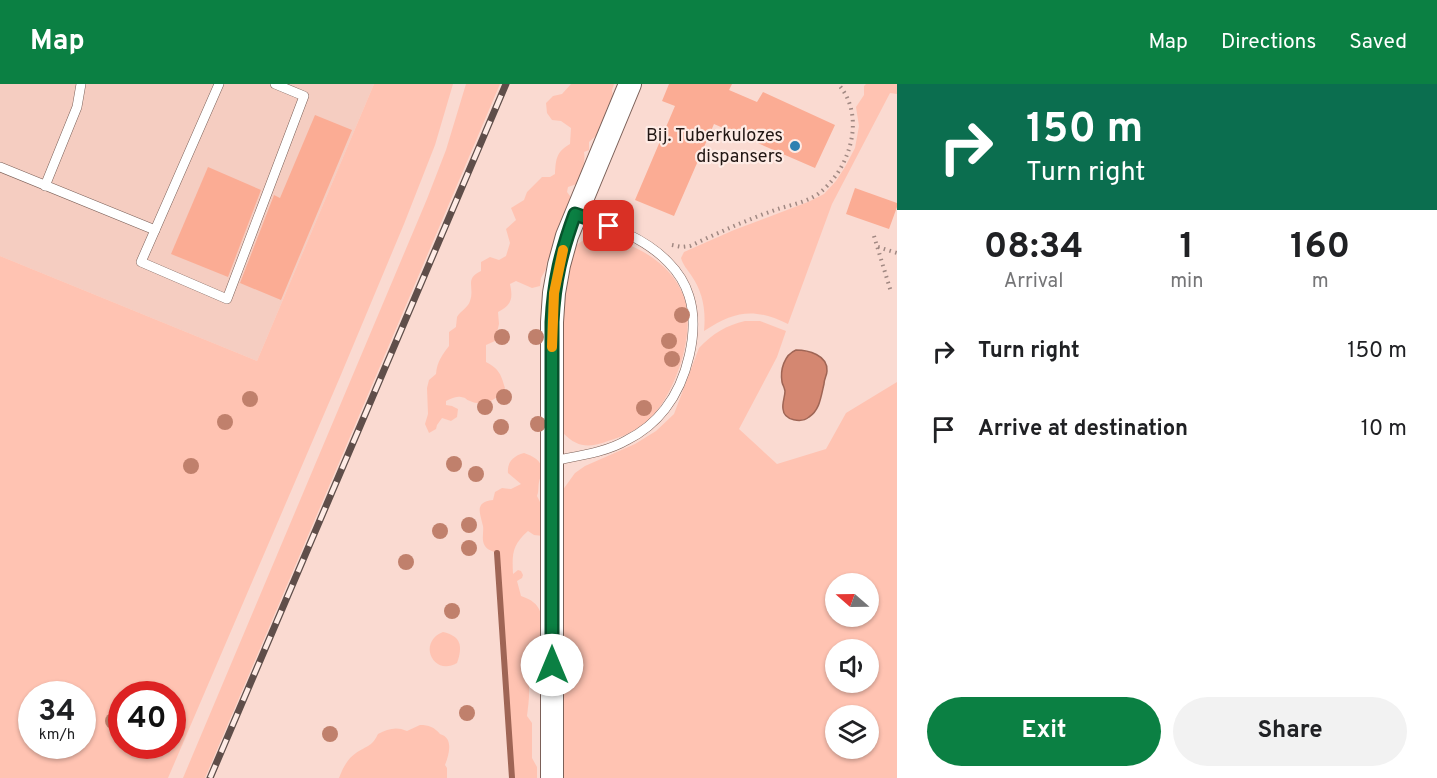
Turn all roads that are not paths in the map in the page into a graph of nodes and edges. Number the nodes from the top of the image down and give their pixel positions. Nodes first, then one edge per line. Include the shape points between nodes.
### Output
1 (81, 84) edge
2 (219, 84) edge
3 (275, 84) edge
4 (630, 84) edge
5 (0, 167) edge
6 (45, 186) junction
7 (575, 214) junction
8 (155, 230) junction
9 (552, 461) junction
10 (552, 778) edge

1 - 6 lane via 77,107
2 - 8 lane
3 - 8 lane via 304,96 227,299 141,262
4 - 7 street
5 - 6 lane
6 - 8 lane
7 - 9 street via 554,293
7 - 9 lane via 637,239 667,261 690,297 693,336 676,391 655,420 616,445
9 - 10 street

